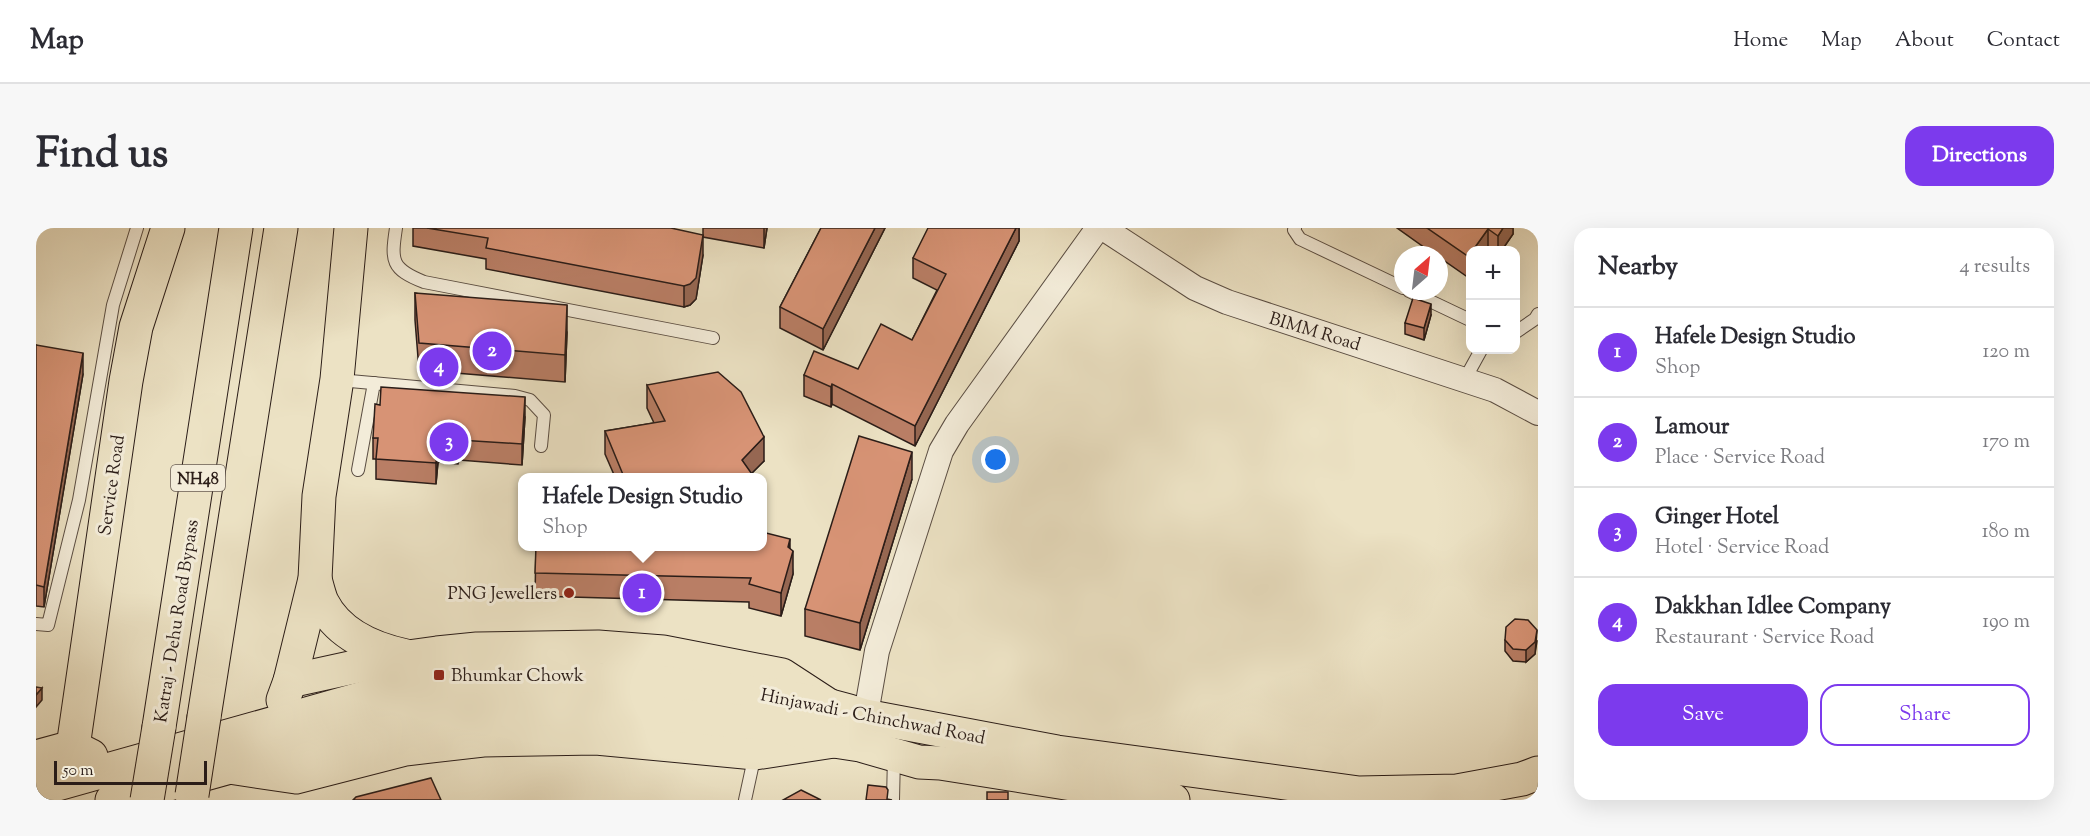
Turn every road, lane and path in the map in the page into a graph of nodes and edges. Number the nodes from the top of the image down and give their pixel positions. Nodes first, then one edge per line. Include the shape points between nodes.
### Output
1 (137, 228) edge
2 (168, 228) edge
3 (236, 228) edge
4 (281, 228) edge
5 (351, 228) edge
6 (396, 228) edge
7 (1100, 228) edge
8 (1295, 228) edge
9 (1394, 284) edge
10 (1428, 300) edge
11 (1538, 314) edge
12 (1466, 318) edge
13 (1520, 329) edge
14 (713, 338) dead end
15 (1479, 354) edge
16 (337, 379) junction
17 (1465, 379) junction
18 (374, 383) junction
19 (1538, 413) edge
20 (541, 446) dead end
21 (358, 470) dead end
22 (315, 579) junction
23 (36, 624) edge
24 (407, 657) junction
25 (291, 681) junction
26 (828, 705) junction
27 (275, 722) junction
28 (853, 734) junction
29 (72, 747) junction
30 (755, 753) junction
31 (894, 755) junction
32 (36, 757) edge
33 (114, 767) junction
34 (229, 768) junction
35 (1538, 773) edge
36 (293, 789) edge
37 (36, 790) edge
38 (192, 798) edge
39 (112, 800) edge
40 (147, 800) edge
41 (745, 800) edge
42 (893, 800) edge
43 (1173, 800) edge

1 - 23 lane via 113,305 79,500 48,625
2 - 29 main road, Service Road via 136,327
3 - 40 main road, Katraj - Dehu Road Bypass / NH48, bridge
4 - 38 main road, NH48, bridge
5 - 16 main road
6 - 14 lane via 392,253 397,265 407,275 424,282
7 - 17 street, BIMM Road via 1195,288 1256,314
7 - 28 street via 941,451
8 - 9 lane via 1300,239
10 - 12 lane
11 - 13 lane
15 - 17 lane
16 - 18 lane
16 - 22 main road via 319,496
17 - 19 street, BIMM Road
18 - 20 lane via 530,400 544,415
18 - 21 lane
22 - 24 main road via 322,601 348,633 374,647
22 - 25 main road
24 - 25 main road
24 - 26 main road via 477,649 598,647 663,652 782,675
25 - 27 main road
26 - 27 main road, Hinjawadi - Chinchwad Road via 784,695 661,682 479,679 392,690
26 - 28 main road
27 - 33 main road, Hinjawadi - Chinchwad Road
28 - 30 main road
28 - 31 main road, Hinjawadi - Chinchwad Road
28 - 34 main road, Hinjawadi - Chinchwad Road via 658,712 596,708 481,710 398,720
28 - 35 main road, Hinjawadi - Chinchwad Road via 1057,752 1359,793 1457,791 1522,780
29 - 32 main road
29 - 33 main road
30 - 36 main road via 596,738 483,740 405,749
30 - 41 lane
31 - 42 lane
31 - 43 main road, Hinjawadi - Chinchwad Road
33 - 37 main road, Hinjawadi - Chinchwad Road
34 - 36 main road
34 - 39 main road, Hinjawadi - Chinchwad Road

